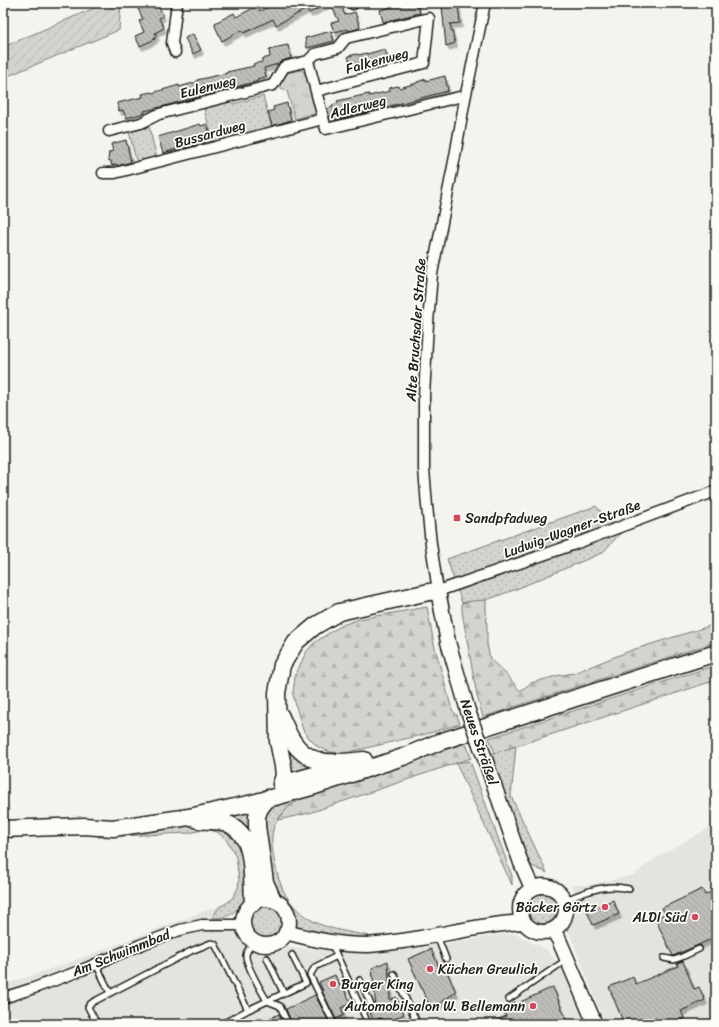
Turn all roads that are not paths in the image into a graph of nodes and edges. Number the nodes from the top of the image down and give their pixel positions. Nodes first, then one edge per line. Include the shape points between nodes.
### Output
1 (177, 3) edge
2 (485, 3) edge
3 (429, 18) joint
4 (175, 52) dead end
5 (308, 61) junction
6 (316, 91) junction
7 (465, 99) junction
8 (323, 119) junction
9 (109, 131) dead end
10 (103, 173) dead end
11 (716, 490) edge
12 (438, 591) junction
13 (716, 653) edge
14 (277, 708) junction
15 (439, 742) junction
16 (364, 760) junction
17 (281, 784) junction
18 (268, 798) junction
19 (189, 817) junction
20 (84, 826) junction
21 (3, 829) edge
22 (532, 888) junction
23 (629, 890) dead end
24 (273, 900) junction
25 (564, 901) junction
26 (253, 903) junction
27 (520, 906) junction
28 (523, 922) junction
29 (243, 925) junction
30 (483, 926) junction
31 (553, 930) junction
32 (286, 932) junction
33 (437, 935) junction
34 (255, 942) junction
35 (331, 943) junction
36 (699, 950) dead end
37 (292, 955) dead end
38 (337, 956) junction
39 (266, 958) dead end
40 (664, 958) dead end
41 (446, 959) dead end
42 (567, 959) junction
43 (96, 964) junction
44 (394, 974) dead end
45 (360, 980) dead end
46 (110, 993) junction
47 (284, 994) junction
48 (3, 998) edge
49 (509, 999) dead end
50 (267, 1001) junction
51 (372, 1007) dead end
52 (248, 1010) junction
53 (97, 1024) edge
54 (222, 1024) edge
55 (288, 1024) edge
56 (334, 1024) edge
57 (360, 1024) edge
58 (403, 1024) edge
59 (595, 1024) edge

1 - 4 street via 172,43
2 - 7 street, Alte Bruchsaler Straße
3 - 5 street, Eulenweg via 346,38 338,48 315,54
3 - 6 street, Falkenweg via 424,63
5 - 6 street, Adlerweg
5 - 9 street, Eulenweg via 284,68 273,85 159,114 141,123
6 - 8 street, Adlerweg
7 - 8 street, Adlerweg via 459,97 326,129
7 - 12 street, Alte Bruchsaler Straße via 432,274 428,323 424,469
8 - 10 street, Bussardweg via 115,173
11 - 12 street, Ludwig-Wagner-Straße via 572,545
12 - 14 main road via 339,612 314,626 296,642 282,665
12 - 22 street, Neues Sträßel, bridge via 448,642 468,711
13 - 15 main road
14 - 16 main road via 292,740 302,752 314,760 339,763
14 - 17 main road via 278,741 284,766
15 - 16 main road via 400,749
15 - 18 main road via 330,782
16 - 17 main road
17 - 20 main road via 191,807
18 - 19 main road
18 - 24 main road via 260,808 257,826 265,882
19 - 20 main road via 113,828
19 - 26 main road via 200,821 226,823 234,826 243,836 252,865
20 - 21 main road
22 - 25 street via 549,887 558,892
22 - 27 street via 524,896
23 - 25 lane via 608,887 582,893
24 - 26 street via 263,899
24 - 32 street via 286,911 289,921
25 - 31 street via 564,918
26 - 29 street via 245,912
27 - 28 street
27 - 30 street
28 - 30 street
28 - 31 street via 536,931
29 - 34 street via 247,935
29 - 43 street, Am Schwimmbad via 202,925 180,930
30 - 33 street
31 - 42 street
32 - 34 street via 273,944
32 - 35 street
33 - 35 street via 368,945
33 - 41 lane
34 - 50 lane via 248,949 246,960
35 - 38 lane
36 - 40 lane via 674,960
37 - 47 lane via 306,983
38 - 56 lane via 315,967 310,975
38 - 57 lane via 367,1020
39 - 47 lane
42 - 49 lane
42 - 59 street
43 - 46 lane
43 - 48 street, Am Schwimmbad
44 - 58 lane via 415,1018
45 - 51 lane
46 - 52 lane via 211,943 215,944
46 - 53 lane via 89,1004 88,1007
47 - 50 lane
50 - 52 lane
50 - 55 lane via 280,1006
52 - 54 lane

